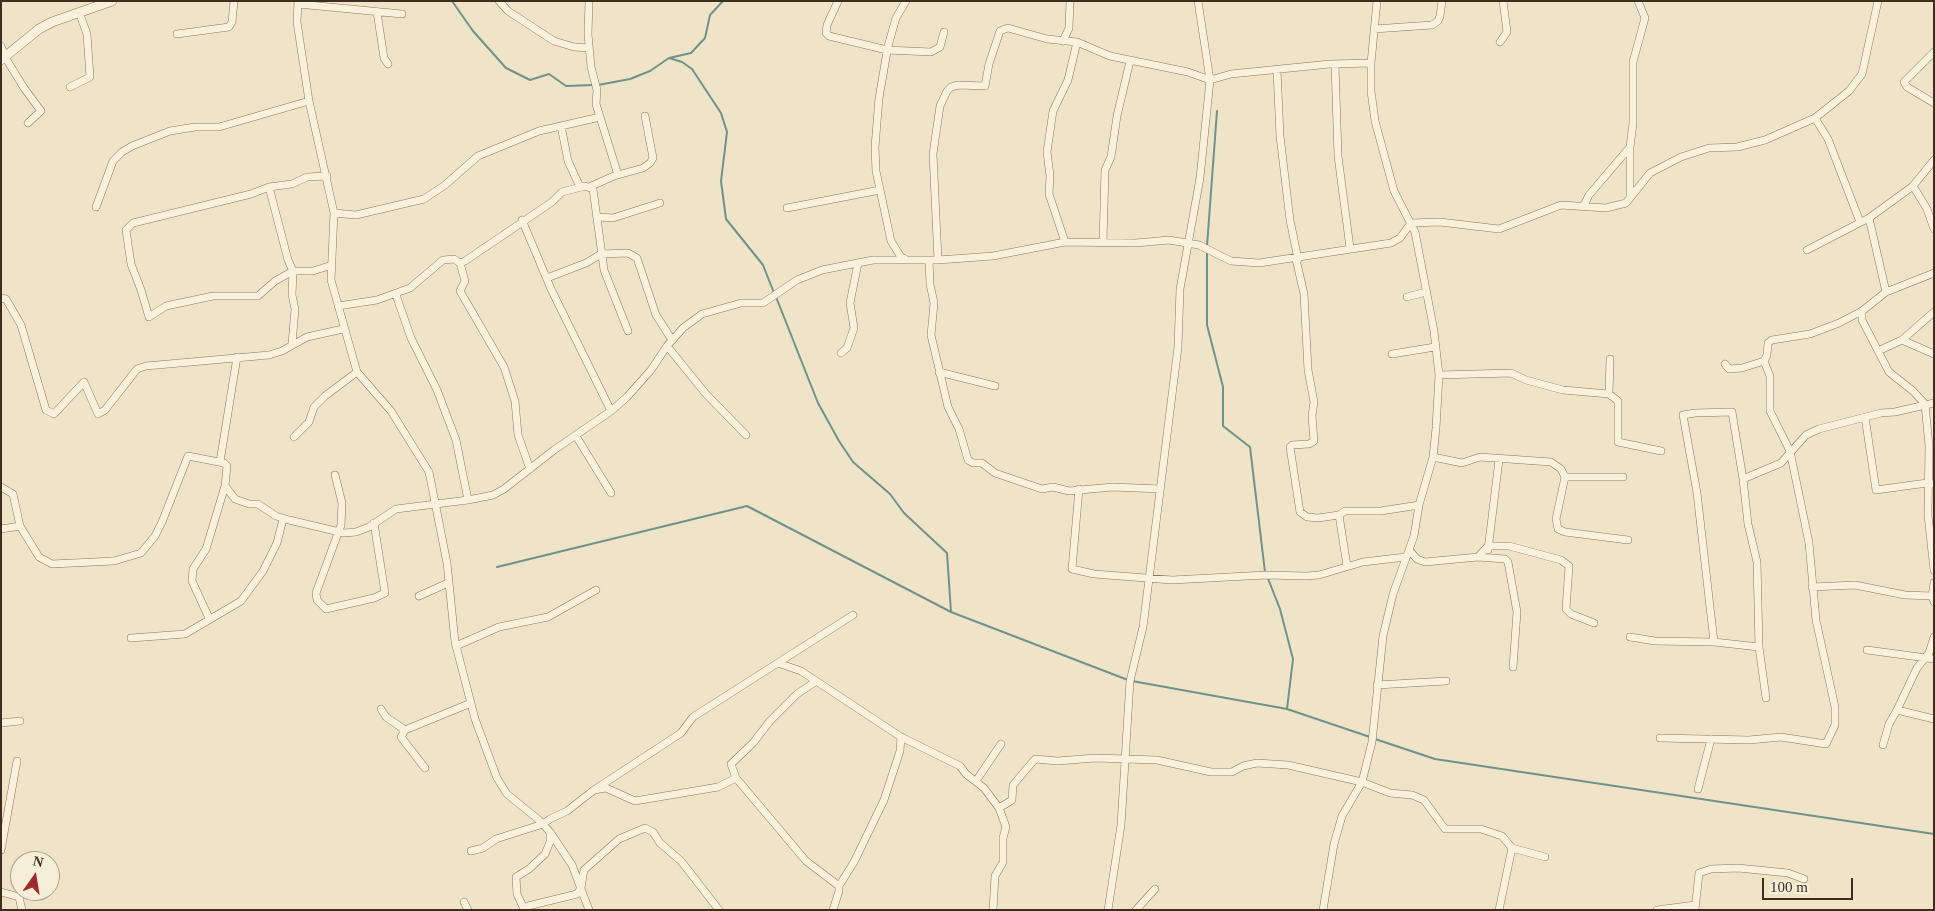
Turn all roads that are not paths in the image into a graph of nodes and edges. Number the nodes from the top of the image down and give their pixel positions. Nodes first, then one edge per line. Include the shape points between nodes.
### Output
1 (112, 1) edge
2 (234, 1) edge
3 (498, 1) edge
4 (589, 1) edge
5 (838, 1) edge
6 (906, 1) edge
7 (1070, 1) edge
8 (1198, 1) edge
9 (1377, 1) edge
10 (1442, 1) edge
11 (1503, 1) edge
12 (1638, 1) edge
13 (1878, 1) edge
14 (298, 3) edge
15 (79, 12) junction
16 (378, 12) junction
17 (402, 14) dead end
18 (1374, 29) junction
19 (944, 32) dead end
20 (178, 34) dead end
21 (1063, 41) junction
22 (1077, 42) junction
23 (1500, 42) dead end
24 (1, 46) edge
25 (589, 48) junction
26 (887, 50) junction
27 (1934, 52) edge
28 (3, 58) edge
29 (1130, 61) junction
30 (1371, 63) junction
31 (388, 64) dead end
32 (1335, 64) junction
33 (1277, 70) junction
34 (1210, 80) junction
35 (70, 87) dead end
36 (309, 101) junction
37 (1934, 104) edge
38 (646, 116) dead end
39 (600, 118) junction
40 (1814, 118) junction
41 (28, 123) dead end
42 (561, 126) junction
43 (1630, 147) junction
44 (1933, 161) edge
45 (326, 176) junction
46 (618, 176) junction
47 (1913, 186) junction
48 (270, 187) junction
49 (580, 187) junction
50 (589, 187) junction
51 (880, 190) junction
52 (1630, 196) junction
53 (660, 203) dead end
54 (1584, 205) junction
55 (96, 207) dead end
56 (787, 208) dead end
57 (334, 213) junction
58 (598, 216) junction
59 (1870, 218) junction
60 (522, 220) junction
61 (1860, 222) junction
62 (1411, 223) junction
63 (1934, 229) edge
64 (1065, 242) junction
65 (1103, 242) junction
66 (1189, 242) junction
67 (1350, 248) junction
68 (1807, 250) dead end
69 (601, 254) junction
70 (905, 259) junction
71 (1297, 259) junction
72 (929, 260) junction
73 (938, 260) junction
74 (460, 263) junction
75 (858, 263) junction
76 (332, 265) junction
77 (293, 271) junction
78 (1934, 274) edge
79 (546, 278) junction
80 (1426, 292) junction
81 (1886, 292) junction
82 (396, 295) junction
83 (1407, 297) dead end
84 (1, 298) edge
85 (338, 306) junction
86 (1862, 311) junction
87 (1934, 312) edge
88 (343, 329) junction
89 (628, 331) dead end
90 (1902, 340) junction
91 (670, 343) junction
92 (292, 344) junction
93 (1435, 346) junction
94 (841, 352) dead end
95 (1878, 352) junction
96 (1392, 354) dead end
97 (1934, 354) edge
98 (237, 357) junction
99 (1610, 359) dead end
100 (1764, 361) junction
101 (1724, 364) dead end
102 (357, 372) junction
103 (939, 372) junction
104 (1438, 375) junction
105 (995, 386) dead end
106 (1609, 394) junction
107 (1934, 403) edge
108 (1925, 404) junction
109 (611, 411) junction
110 (1865, 417) junction
111 (746, 435) dead end
112 (576, 436) junction
113 (294, 437) dead end
114 (1661, 451) dead end
115 (1790, 451) junction
116 (1433, 456) junction
117 (1499, 460) junction
118 (220, 462) junction
119 (530, 469) junction
120 (335, 475) dead end
121 (1565, 477) junction
122 (1623, 477) dead end
123 (1743, 479) junction
124 (1930, 483) edge
125 (225, 486) junction
126 (1, 487) edge
127 (1160, 488) junction
128 (1079, 489) junction
129 (611, 493) dead end
130 (468, 500) junction
131 (1419, 505) junction
132 (436, 506) junction
133 (1339, 515) junction
134 (283, 518) junction
135 (374, 523) junction
136 (20, 526) junction
137 (1, 529) edge
138 (339, 532) junction
139 (1628, 540) dead end
140 (1488, 546) junction
141 (1408, 553) junction
142 (1478, 556) junction
143 (1489, 558) junction
144 (1347, 566) junction
145 (1934, 570) edge
146 (1149, 577) junction
147 (448, 583) junction
148 (1934, 584) edge
149 (1812, 587) junction
150 (596, 590) dead end
151 (419, 596) dead end
152 (1933, 599) edge
153 (853, 615) dead end
154 (209, 618) junction
155 (1594, 623) dead end
156 (1630, 637) dead end
157 (1934, 637) edge
158 (131, 638) dead end
159 (1714, 642) junction
160 (456, 646) junction
161 (1760, 647) junction
162 (1867, 650) dead end
163 (1925, 658) junction
164 (1934, 659) edge
165 (778, 663) junction
166 (1513, 667) dead end
167 (815, 682) junction
168 (1446, 682) dead end
169 (1377, 685) junction
170 (1766, 698) dead end
171 (471, 703) junction
172 (381, 709) dead end
173 (1897, 710) junction
174 (1934, 719) edge
175 (20, 722) dead end
176 (1, 723) edge
177 (405, 730) junction
178 (901, 737) junction
179 (1660, 738) dead end
180 (1711, 739) junction
181 (1001, 744) dead end
182 (1883, 744) dead end
183 (1126, 758) junction
184 (17, 760) dead end
185 (425, 768) dead end
186 (736, 778) junction
187 (976, 781) junction
188 (1362, 782) junction
189 (1698, 789) dead end
190 (594, 790) junction
191 (999, 808) junction
192 (543, 824) junction
193 (550, 832) junction
194 (1512, 848) junction
195 (1, 850) edge
196 (471, 851) dead end
197 (1545, 857) dead end
198 (1804, 879) dead end
199 (838, 886) junction
200 (581, 888) junction
201 (1154, 889) dead end
202 (1, 892) edge
203 (464, 902) dead end
204 (1695, 907) edge
205 (524, 909) edge
206 (22, 910) edge
207 (468, 910) edge
208 (589, 910) edge
209 (718, 910) edge
210 (833, 910) edge
211 (993, 910) edge
212 (1108, 910) edge
213 (1136, 910) edge
214 (1324, 910) edge
215 (1499, 910) edge
216 (1657, 910) edge

1 - 15 street
2 - 20 street via 229,28
3 - 25 street via 554,41
4 - 25 street
5 - 26 street via 826,33
6 - 26 street via 896,18
7 - 21 street via 1069,28
8 - 34 street
9 - 18 street
10 - 18 street via 1438,21 1432,25
11 - 23 street via 1507,32
12 - 43 street via 1645,18 1633,62
13 - 40 street via 1862,74 1849,91
14 - 16 street
14 - 36 street via 298,33
15 - 28 street via 38,29
15 - 35 street via 87,34 90,77
16 - 17 street
16 - 31 street via 384,58
18 - 30 street
19 - 26 street via 940,47 931,52
21 - 22 street
21 - 73 street via 1008,28 1000,31 985,86 959,85 947,91 936,122 933,154
22 - 29 street
22 - 64 street via 1068,80 1052,111 1047,152 1049,194
24 - 28 street
25 - 39 street
26 - 51 street via 878,98 875,147
27 - 37 street via 1904,82
28 - 41 street via 41,111
29 - 34 street via 1188,72
29 - 65 street via 1111,157 1105,170
30 - 32 street
30 - 62 street via 1374,114 1385,163 1394,191
32 - 33 street
32 - 67 street via 1338,156
33 - 34 street via 1231,74
33 - 71 street via 1280,136
34 - 66 street via 1200,178
36 - 45 street
36 - 55 street via 219,127 170,131 132,146 113,161
38 - 46 street via 653,158 643,168
39 - 42 street
39 - 46 street
40 - 52 street via 1764,140 1736,147 1709,148 1681,157 1650,173
40 - 61 street via 1828,139
42 - 49 street via 568,161
42 - 57 street via 539,131 478,156 424,199 356,215
43 - 52 street
43 - 54 street
44 - 47 street
45 - 48 street via 307,177 292,184
45 - 57 street
46 - 50 street
47 - 59 street
47 - 63 street
48 - 77 street
48 - 77 street via 133,223 126,230 131,264 148,318 166,306 213,296 258,296
49 - 50 street
49 - 60 street via 562,192
50 - 58 street via 593,189
51 - 56 street
51 - 70 street via 891,241
52 - 54 street via 1626,203 1606,208
53 - 58 street via 613,218
54 - 62 street via 1561,206 1499,229 1440,222
57 - 76 street
58 - 69 street
59 - 61 street
59 - 81 street
60 - 74 street
60 - 79 street
61 - 68 street
62 - 67 street via 1400,238 1391,243
62 - 80 street
64 - 65 street
64 - 73 street via 993,256
65 - 66 street
66 - 71 street via 1241,264
66 - 127 street via 1180,289 1178,347
67 - 71 street
69 - 79 street
69 - 89 street
69 - 91 street via 628,253 637,258 656,315
70 - 72 street
70 - 75 street
71 - 133 street via 1304,294 1308,370 1314,396 1314,440 1290,447 1296,488 1300,512 1304,515 1312,518
72 - 73 street
72 - 103 street via 934,303 931,335
74 - 82 street via 454,259 443,260 410,288
74 - 119 street via 465,280 460,291 504,367 515,401 518,436
75 - 91 street via 822,270 797,280 763,303 741,302 702,314
75 - 94 street via 850,303 854,328 847,348
76 - 77 street via 313,272
76 - 85 street via 331,280
77 - 92 street via 295,309
78 - 81 street
79 - 109 street
80 - 83 street
80 - 93 street
81 - 86 street
82 - 85 street
82 - 130 street via 456,440
84 - 98 street via 6,299 21,325 46,410 54,414 84,382 98,414 105,410 137,369
85 - 88 street
86 - 95 street via 1862,320
86 - 100 street via 1810,334 1772,340 1768,343
87 - 90 street
88 - 92 street
88 - 102 street
90 - 95 street
90 - 97 street
91 - 109 street via 628,397
91 - 111 street via 706,394
92 - 98 street via 269,355
93 - 96 street
93 - 104 street
95 - 108 street via 1889,372
98 - 118 street
99 - 106 street
100 - 101 street via 1729,369
100 - 115 street via 1770,376 1770,411
102 - 113 street via 314,407 309,422
102 - 132 street via 406,432 429,472
103 - 105 street
103 - 128 street via 968,460 982,463 995,474 1042,489
104 - 106 street via 1510,373 1562,390
104 - 116 street
106 - 114 street via 1618,401 1618,442
107 - 108 street
108 - 110 street
108 - 124 street
109 - 112 street
110 - 115 street via 1806,435
110 - 124 street via 1876,490
112 - 119 street
112 - 129 street
115 - 123 street via 1781,463
115 - 149 street via 1809,543
116 - 117 street via 1462,463 1480,457
116 - 131 street
117 - 121 street via 1551,462 1561,469
117 - 140 street
118 - 125 street via 227,466
118 - 136 street via 188,456 155,536 142,553 132,557 52,564 39,557
119 - 130 street via 493,495
120 - 138 street via 342,503
121 - 122 street
121 - 139 street via 1556,519 1558,528 1564,532
123 - 159 street via 1732,412 1683,415 1697,493
123 - 161 street via 1748,524 1757,562
124 - 145 street via 1928,515
125 - 134 street via 235,499 258,504
125 - 154 street via 206,549 193,569 192,581
126 - 136 street via 12,494
127 - 128 street
127 - 146 street
128 - 146 street via 1072,569
130 - 132 street
131 - 133 street via 1345,511
131 - 141 street
132 - 135 street via 396,509
132 - 147 street
133 - 144 street
134 - 138 street
134 - 154 street via 277,543 256,582 241,601
135 - 138 street via 356,532
135 - 138 street via 385,593 326,609 317,600 316,593
136 - 137 street
140 - 142 street
140 - 143 street
140 - 155 street via 1509,546 1560,560 1569,566 1566,609
141 - 142 street via 1425,562
141 - 144 street
141 - 169 street via 1393,594 1383,636
142 - 143 street
143 - 166 street via 1503,558 1508,562 1517,612
144 - 146 street via 1307,576 1183,580
146 - 183 street via 1143,626 1130,681
147 - 151 street
147 - 160 street
148 - 152 street
149 - 152 street via 1855,585
149 - 180 street via 1835,707 1836,726 1826,744 1781,737
150 - 160 street via 548,617 499,628
153 - 165 street
154 - 158 street via 185,634
156 - 159 street
157 - 163 street
159 - 161 street
160 - 171 street
161 - 170 street
162 - 163 street
163 - 164 street
163 - 173 street
165 - 167 street via 801,671
165 - 190 street via 693,717 681,733
167 - 178 street
167 - 186 street via 797,694 731,764
168 - 169 street
169 - 188 street via 1374,734
171 - 177 street
171 - 192 street via 497,778 507,794
172 - 177 street via 386,717
173 - 174 street
173 - 182 street
175 - 176 street
177 - 185 street via 401,737
178 - 187 street via 960,766
178 - 199 street via 900,751 884,800 854,862
179 - 180 street
180 - 189 street
181 - 187 street
183 - 188 street via 1158,760 1211,772 1232,772 1257,763 1288,765
183 - 191 street via 1035,759 1013,785 1012,800
183 - 212 street via 1117,859
184 - 195 street
186 - 190 street via 718,787 634,801 606,788
186 - 199 street via 806,861
187 - 191 street
188 - 194 street via 1390,793 1424,800 1445,829 1481,829 1502,836
188 - 214 street via 1342,816 1336,835
190 - 192 street
191 - 211 street via 1006,827 1003,862 995,876
192 - 193 street
192 - 196 street
193 - 200 street via 572,865
193 - 205 street via 545,854 516,877 519,900
194 - 197 street
194 - 215 street
198 - 204 street via 1788,873 1711,869 1699,873
199 - 210 street
200 - 205 street via 577,894
200 - 208 street
200 - 209 street via 584,870 619,839 646,828 681,861
201 - 213 street
202 - 206 street via 19,897
203 - 207 street
204 - 216 street

